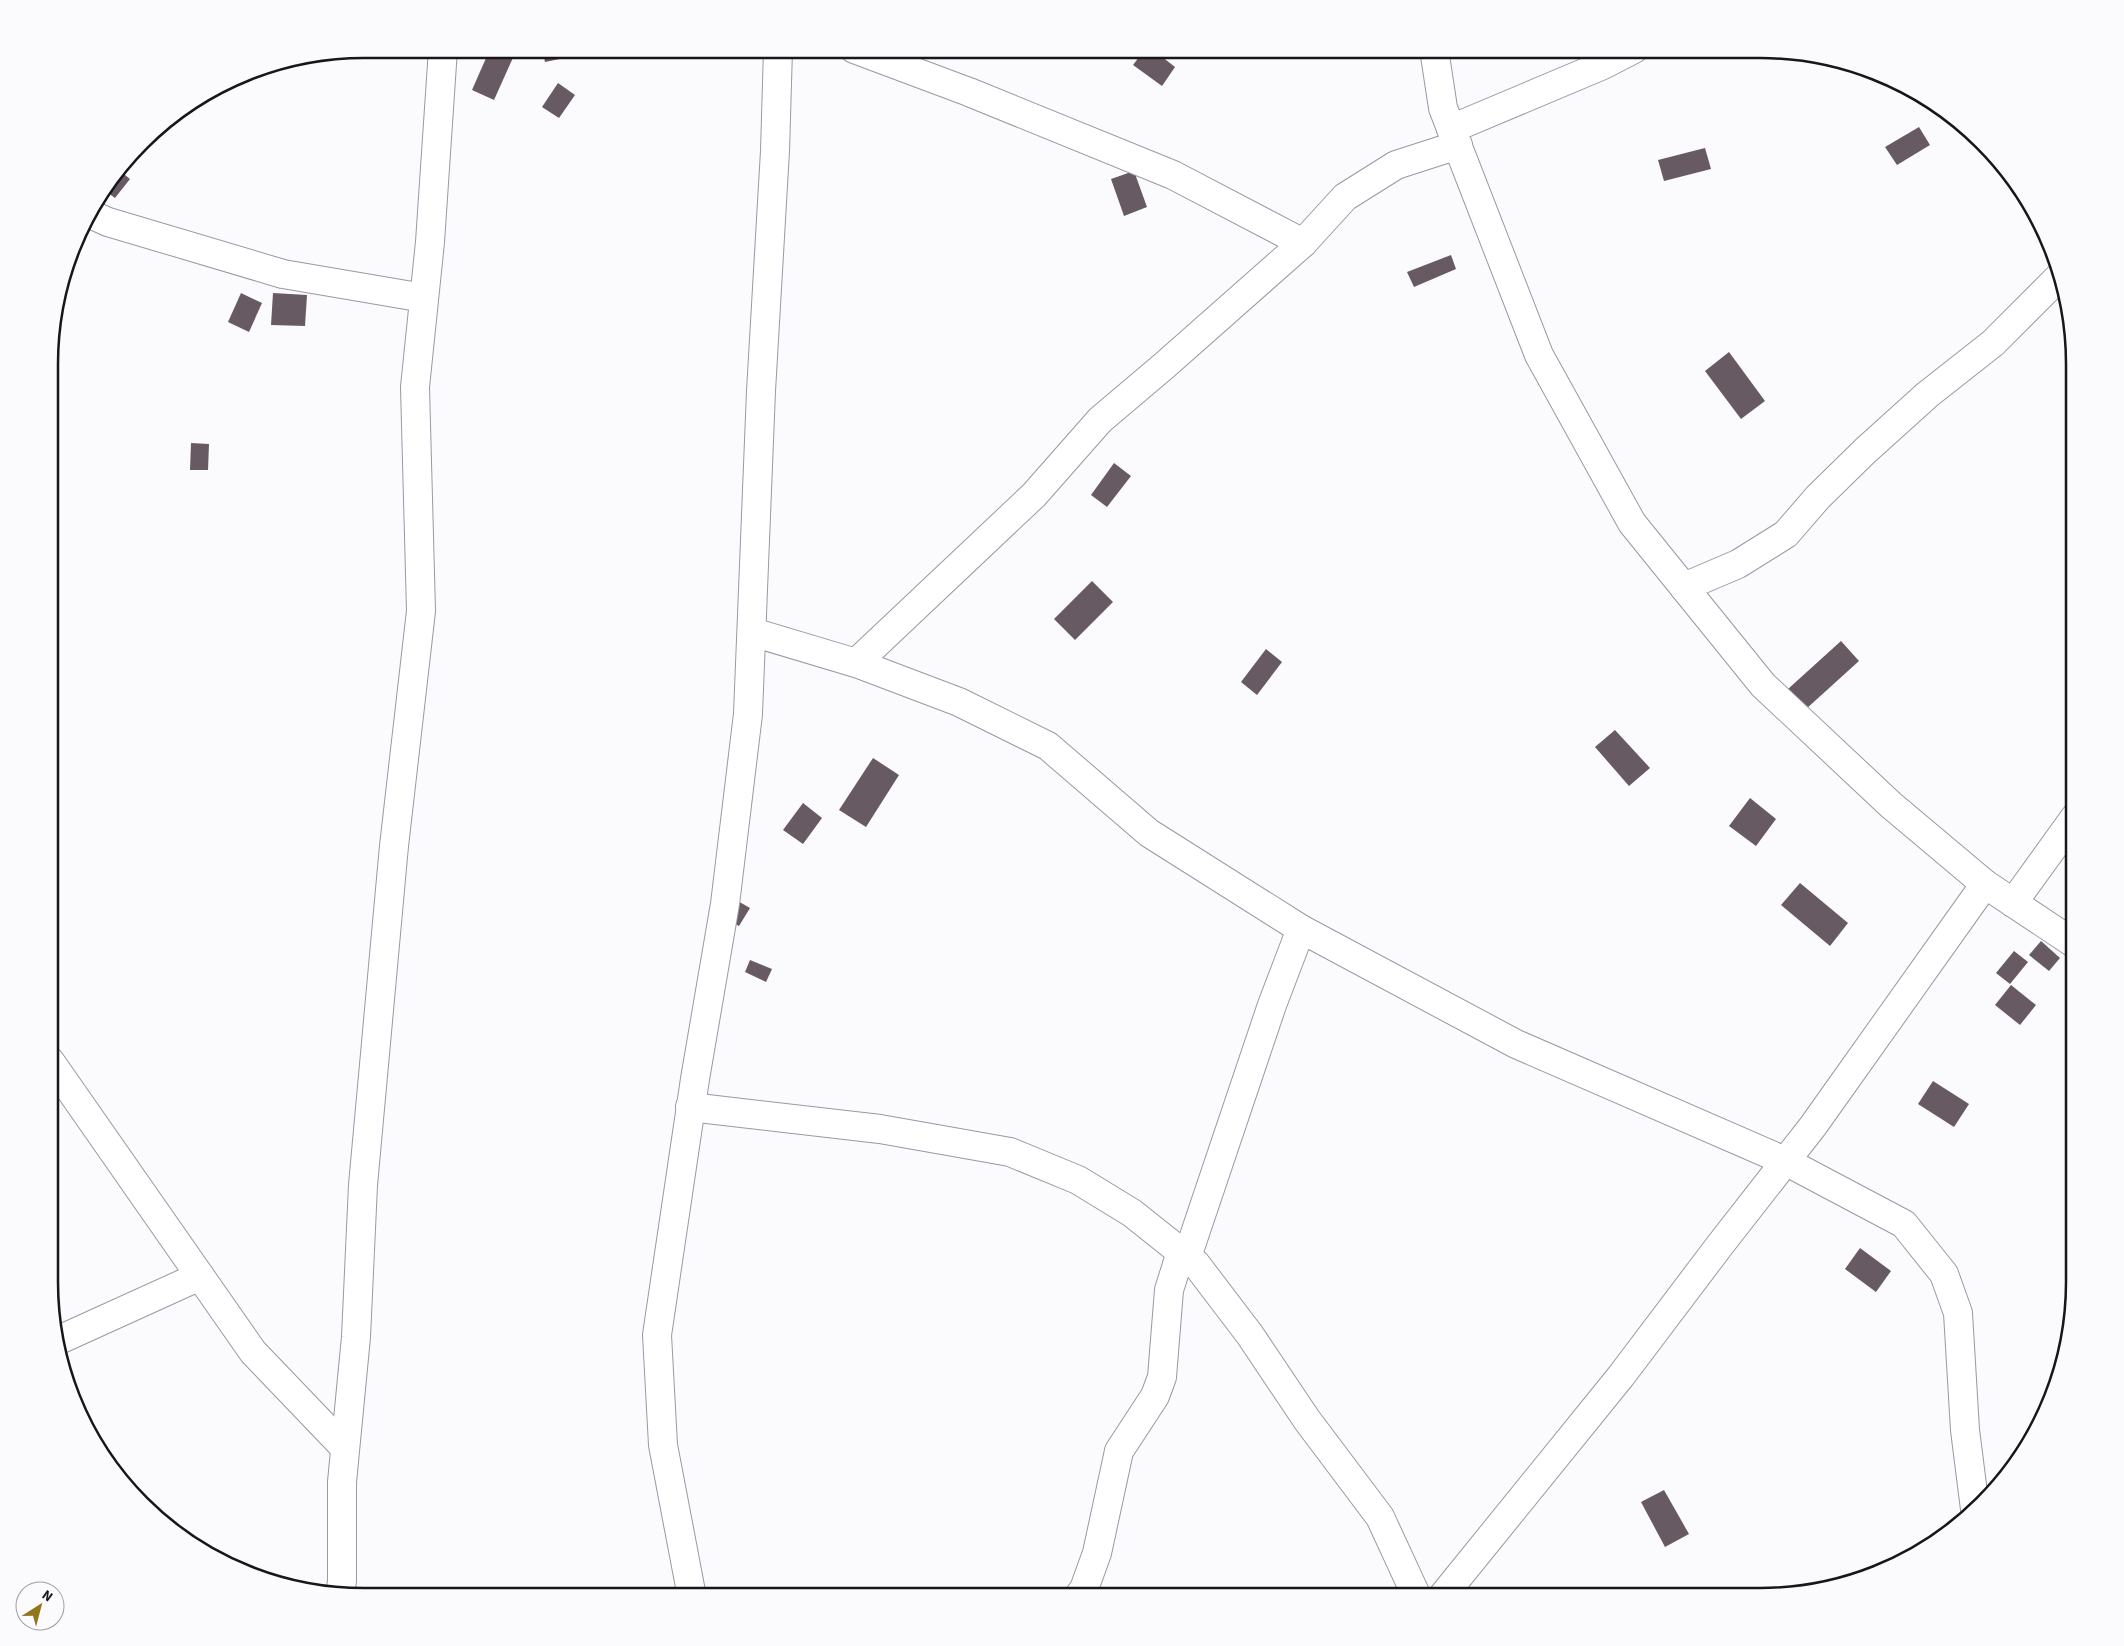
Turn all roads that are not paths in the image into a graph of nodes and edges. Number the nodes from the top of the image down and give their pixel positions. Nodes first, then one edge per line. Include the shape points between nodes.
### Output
1 (442, 58) edge
2 (778, 58) edge
3 (878, 58) edge
4 (1435, 58) edge
5 (1617, 58) edge
6 (1454, 137) junction
7 (95, 217) edge
8 (1303, 243) junction
9 (2055, 281) edge
10 (424, 298) junction
11 (1684, 587) junction
12 (752, 632) junction
13 (856, 663) junction
14 (2066, 829) edge
15 (1985, 884) junction
16 (2013, 903) junction
17 (1301, 929) junction
18 (2066, 938) edge
19 (58, 1072) edge
20 (690, 1107) junction
21 (1785, 1162) junction
22 (1184, 1255) junction
23 (200, 1276) junction
24 (62, 1338) edge
25 (345, 1448) junction
26 (1974, 1502) edge
27 (341, 1588) edge
28 (690, 1588) edge
29 (1084, 1588) edge
30 (1413, 1588) edge
31 (1449, 1588) edge

1 - 10 street
2 - 12 street
3 - 8 street via 1173,175
4 - 6 street via 1443,108
5 - 6 street
6 - 8 street via 1396,165 1346,197
6 - 11 street via 1539,355 1632,523
7 - 10 street via 283,274
8 - 13 street via 1100,420 1034,495
9 - 11 street via 1993,343 1927,394 1865,451 1786,534 1738,564
10 - 25 street via 415,387 421,611 394,846 363,1185 356,1337
11 - 15 street via 1763,685 1891,805
12 - 13 street
12 - 20 street via 748,714 725,904
13 - 17 street via 959,702 1048,746 1149,833
14 - 16 street
15 - 16 street
15 - 21 street
16 - 18 street
17 - 21 street via 1516,1044
17 - 22 street
19 - 23 street
20 - 22 street via 880,1129 1010,1152 1078,1180 1132,1213
20 - 28 street via 657,1335 663,1445
21 - 26 street via 1904,1224 1944,1274 1958,1313 1965,1430
21 - 31 street via 1621,1376
22 - 29 street via 1169,1290 1162,1377 1120,1451 1097,1553
22 - 30 street via 1196,1264 1250,1335 1307,1420 1380,1518
23 - 24 street
23 - 25 street via 253,1352
25 - 27 street

